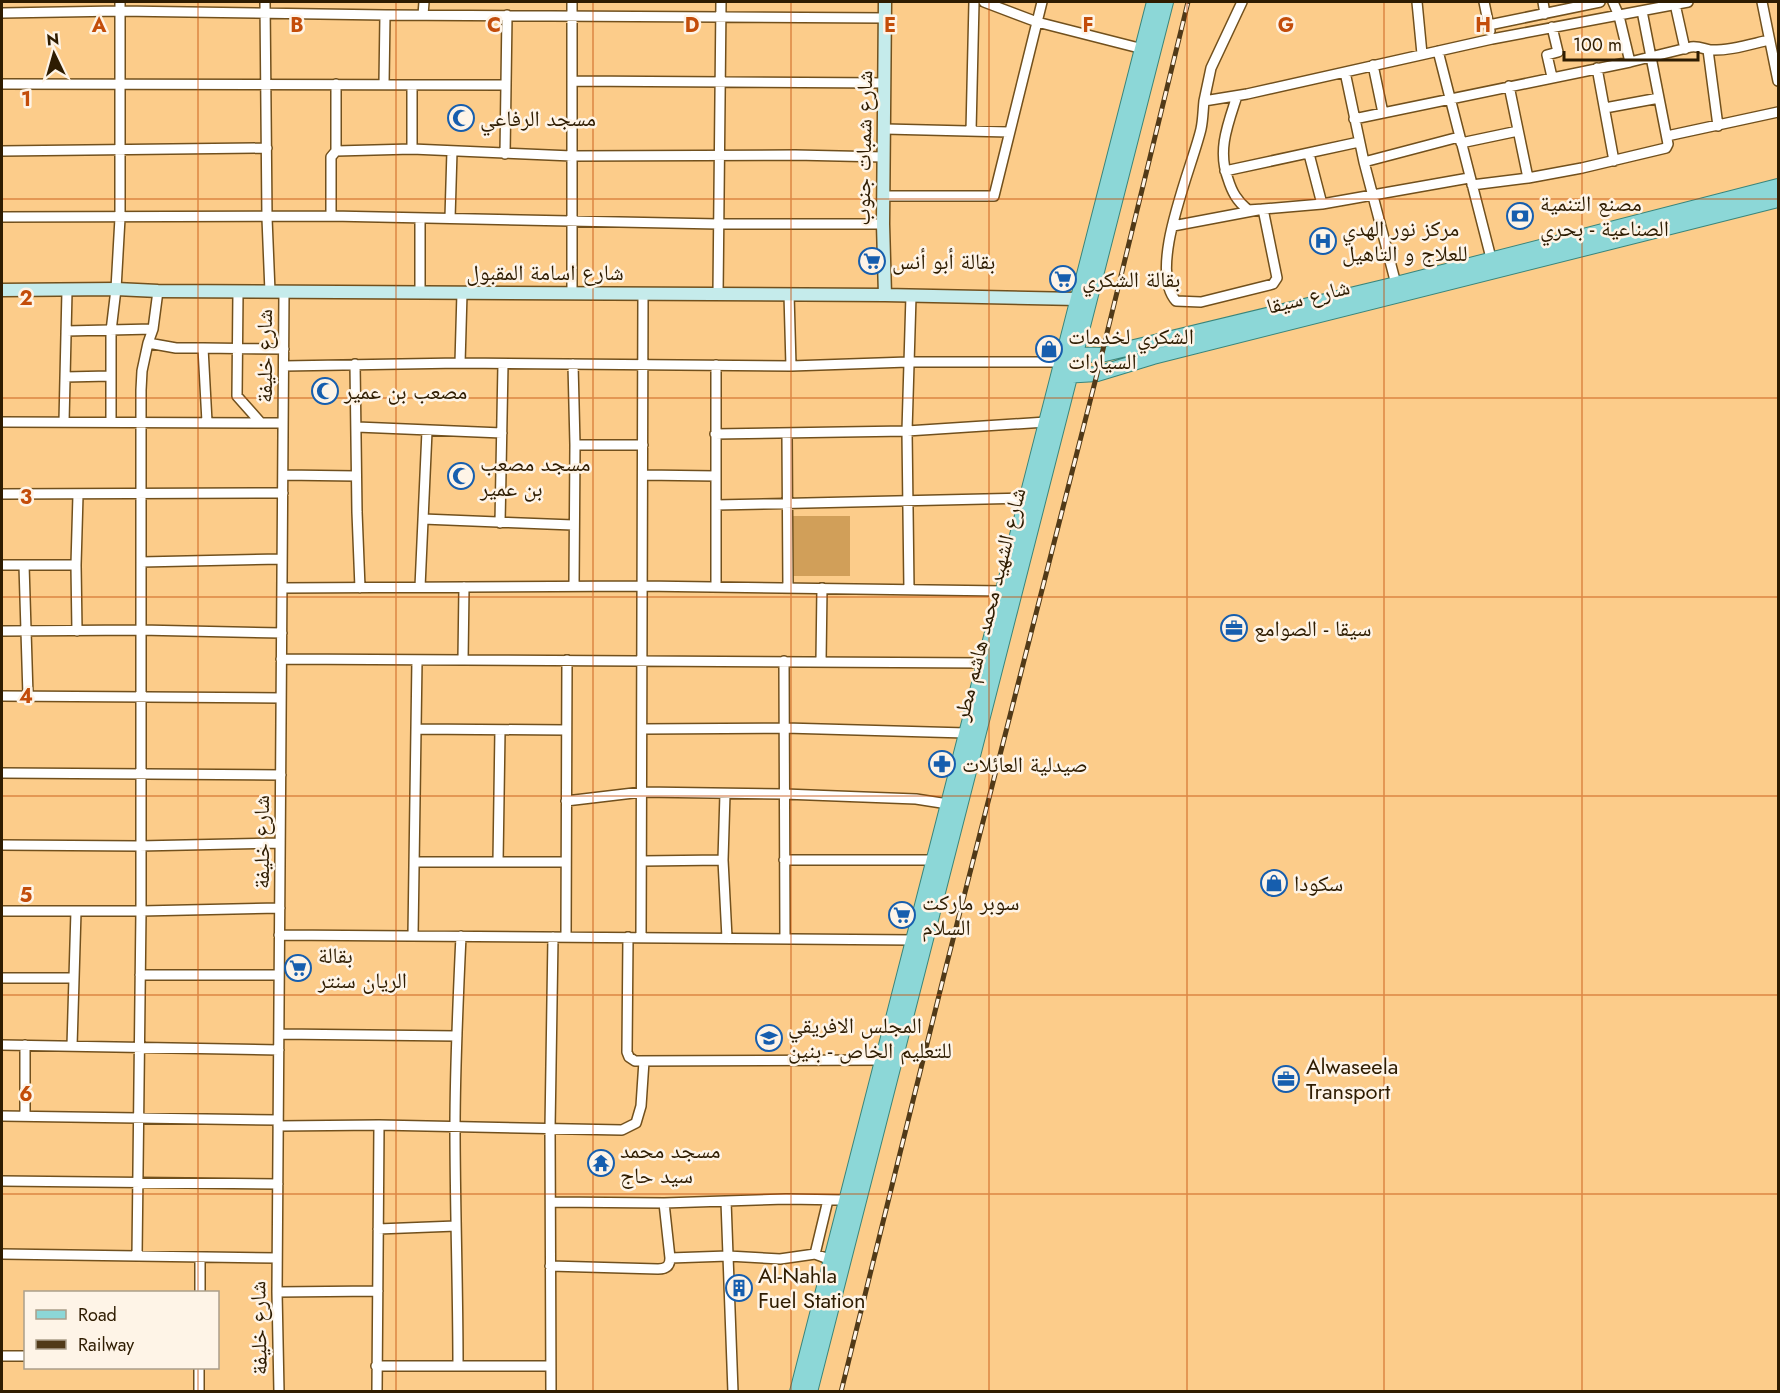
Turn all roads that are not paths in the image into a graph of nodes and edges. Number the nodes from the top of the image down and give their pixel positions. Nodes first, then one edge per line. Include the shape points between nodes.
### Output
1 (265, 2) edge
2 (424, 2) edge
3 (572, 2) edge
4 (720, 2) edge
5 (885, 2) edge
6 (974, 2) edge
7 (984, 2) edge
8 (1042, 2) edge
9 (1154, 2) edge
10 (1166, 2) edge
11 (1242, 2) edge
12 (1417, 2) edge
13 (1484, 2) edge
14 (1543, 2) edge
15 (1600, 2) edge
16 (1613, 2) edge
17 (1688, 2) edge
18 (1762, 2) edge
19 (1675, 4) junction
20 (120, 6) edge
21 (1642, 11) junction
22 (2, 13) edge
23 (265, 14) junction
24 (1545, 14) junction
25 (385, 15) junction
26 (423, 15) junction
27 (507, 15) junction
28 (1619, 15) junction
29 (572, 16) junction
30 (720, 16) junction
31 (885, 18) junction
32 (1037, 22) junction
33 (1489, 25) junction
34 (1552, 27) junction
35 (1492, 39) junction
36 (1769, 40) junction
37 (1143, 49) junction
38 (1685, 49) junction
39 (1708, 50) junction
40 (1438, 51) junction
41 (1422, 54) junction
42 (1652, 57) junction
43 (1630, 62) junction
44 (1373, 65) junction
45 (1597, 68) junction
46 (1345, 72) junction
47 (1552, 77) junction
48 (572, 81) junction
49 (1779, 81) edge
50 (720, 83) junction
51 (885, 83) junction
52 (2, 84) edge
53 (120, 84) junction
54 (336, 84) junction
55 (384, 84) junction
56 (412, 84) junction
57 (266, 85) junction
58 (506, 85) junction
59 (1509, 86) junction
60 (1238, 96) junction
61 (1450, 98) junction
62 (1659, 98) junction
63 (1204, 101) junction
64 (1605, 108) junction
65 (1779, 112) edge
66 (1383, 113) junction
67 (1354, 119) junction
68 (1718, 126) junction
69 (885, 129) junction
70 (970, 130) junction
71 (1518, 130) junction
72 (1008, 132) junction
73 (1667, 136) junction
74 (1460, 140) junction
75 (1359, 142) junction
76 (267, 148) junction
77 (120, 149) junction
78 (412, 149) junction
79 (2, 151) edge
80 (336, 151) junction
81 (452, 151) junction
82 (505, 154) junction
83 (1309, 154) junction
84 (718, 155) junction
85 (572, 156) junction
86 (884, 157) junction
87 (1614, 161) junction
88 (1364, 162) junction
89 (1225, 171) junction
90 (1528, 178) junction
91 (1471, 182) junction
92 (1779, 186) edge
93 (883, 196) junction
94 (1373, 196) junction
95 (1779, 200) edge
96 (1322, 204) junction
97 (1263, 209) junction
98 (331, 216) junction
99 (2, 217) edge
100 (120, 218) junction
101 (267, 218) junction
102 (420, 218) junction
103 (450, 218) junction
104 (572, 220) junction
105 (718, 224) junction
106 (883, 224) junction
107 (1173, 226) junction
108 (1491, 258) junction
109 (1396, 284) junction
110 (116, 289) junction
111 (2, 290) edge
112 (67, 291) junction
113 (158, 291) junction
114 (238, 292) junction
115 (270, 292) junction
116 (284, 292) junction
117 (420, 293) junction
118 (462, 293) junction
119 (572, 294) junction
120 (643, 294) junction
121 (717, 294) junction
122 (789, 294) junction
123 (885, 295) junction
124 (911, 296) junction
125 (1083, 301) junction
126 (153, 329) junction
127 (66, 331) junction
128 (111, 331) junction
129 (148, 344) junction
130 (203, 348) junction
131 (237, 348) junction
132 (284, 349) junction
133 (1067, 357) junction
134 (908, 362) junction
135 (460, 363) junction
136 (355, 364) junction
137 (503, 364) junction
138 (573, 364) junction
139 (643, 364) junction
140 (716, 365) junction
141 (284, 366) junction
142 (791, 366) junction
143 (65, 376) junction
144 (110, 376) junction
145 (1064, 376) junction
146 (2, 422) edge
147 (64, 422) junction
148 (111, 422) junction
149 (207, 422) junction
150 (1046, 422) junction
151 (141, 423) junction
152 (261, 423) junction
153 (283, 423) junction
154 (357, 427) junction
155 (427, 431) junction
156 (907, 431) junction
157 (502, 433) junction
158 (716, 434) junction
159 (787, 434) junction
160 (575, 445) junction
161 (643, 445) junction
162 (283, 475) junction
163 (643, 475) junction
164 (356, 476) junction
165 (716, 476) junction
166 (141, 493) junction
167 (283, 493) junction
168 (2, 494) edge
169 (78, 495) junction
170 (1027, 498) junction
171 (909, 501) junction
172 (787, 504) junction
173 (716, 505) junction
174 (423, 519) junction
175 (500, 523) junction
176 (573, 525) junction
177 (282, 559) junction
178 (141, 562) junction
179 (2, 565) edge
180 (76, 565) junction
181 (24, 566) junction
182 (574, 586) junction
183 (642, 586) junction
184 (420, 587) junction
185 (464, 587) junction
186 (716, 587) junction
187 (282, 588) junction
188 (360, 588) junction
189 (788, 588) junction
190 (822, 588) junction
191 (909, 590) junction
192 (1003, 591) junction
193 (141, 630) junction
194 (2, 631) edge
195 (27, 631) junction
196 (77, 631) junction
197 (282, 633) junction
198 (281, 659) junction
199 (417, 660) junction
200 (463, 660) junction
201 (567, 660) junction
202 (642, 661) junction
203 (784, 661) junction
204 (821, 661) junction
205 (984, 663) junction
206 (2, 696) edge
207 (28, 696) junction
208 (140, 697) junction
209 (281, 698) junction
210 (785, 728) junction
211 (416, 729) junction
212 (642, 729) junction
213 (500, 730) junction
214 (566, 730) junction
215 (966, 733) junction
216 (2, 772) edge
217 (140, 774) junction
218 (281, 776) junction
219 (642, 792) junction
220 (725, 794) junction
221 (784, 794) junction
222 (566, 801) junction
223 (948, 804) junction
224 (280, 843) junction
225 (2, 845) edge
226 (140, 846) junction
227 (723, 860) junction
228 (784, 860) junction
229 (933, 860) junction
230 (642, 861) junction
231 (414, 862) junction
232 (498, 862) junction
233 (566, 862) junction
234 (280, 908) junction
235 (2, 911) edge
236 (76, 911) junction
237 (141, 911) junction
238 (279, 935) junction
239 (413, 936) junction
240 (460, 936) junction
241 (553, 937) junction
242 (566, 937) junction
243 (628, 937) junction
244 (641, 938) junction
245 (727, 938) junction
246 (784, 939) junction
247 (913, 940) junction
248 (140, 975) junction
249 (279, 975) junction
250 (2, 978) edge
251 (73, 978) junction
252 (279, 1034) junction
253 (457, 1036) junction
254 (2, 1045) edge
255 (25, 1045) junction
256 (72, 1046) junction
257 (138, 1047) junction
258 (279, 1050) junction
259 (882, 1060) junction
260 (644, 1061) junction
261 (2, 1116) edge
262 (25, 1116) junction
263 (138, 1118) junction
264 (278, 1123) junction
265 (379, 1125) junction
266 (455, 1126) junction
267 (550, 1129) junction
268 (2, 1181) edge
269 (138, 1182) junction
270 (278, 1184) junction
271 (828, 1200) junction
272 (846, 1200) junction
273 (726, 1201) junction
274 (551, 1202) junction
275 (664, 1203) junction
276 (456, 1226) junction
277 (378, 1229) junction
278 (2, 1254) edge
279 (815, 1254) junction
280 (137, 1256) junction
281 (200, 1257) junction
282 (728, 1257) junction
283 (277, 1258) junction
284 (670, 1258) junction
285 (836, 1261) junction
286 (550, 1266) junction
287 (200, 1291) edge
288 (378, 1291) junction
289 (277, 1292) junction
290 (2, 1356) edge
291 (24, 1356) edge
292 (376, 1366) junction
293 (458, 1366) junction
294 (551, 1366) junction
295 (199, 1369) edge
296 (199, 1392) edge
297 (279, 1392) edge
298 (376, 1392) edge
299 (551, 1392) edge
300 (733, 1392) edge
301 (797, 1392) edge
302 (810, 1392) edge

1 - 23 street
2 - 26 street
3 - 29 street
4 - 30 street
5 - 31 street, شارع شمبات جنوب
6 - 70 street
7 - 32 street
8 - 32 street
9 - 37 main road, شارع الشهيد محمد هاشم مطر
10 - 125 main road, شارع الشهيد محمد هاشم مطر
11 - 63 street via 1211,68
12 - 41 street
13 - 33 street
14 - 24 street
15 - 24 street
16 - 28 street
17 - 19 street
18 - 36 street
19 - 21 street
19 - 38 street
20 - 22 street
20 - 23 street
20 - 53 street
21 - 28 street
21 - 42 street
23 - 25 street
23 - 57 street
24 - 33 street
25 - 26 street
25 - 55 street
26 - 27 street
27 - 29 street
27 - 58 street
28 - 34 street
28 - 43 street
29 - 30 street
29 - 48 street
30 - 31 street
30 - 50 street
31 - 51 street, شارع شمبات جنوب
32 - 37 street
32 - 72 street
33 - 35 street
34 - 35 street
34 - 47 street via 1558,52 1547,55
35 - 40 street
36 - 39 street
36 - 49 street
37 - 125 main road, شارع الشهيد محمد هاشم مطر
38 - 39 street via 1698,46
38 - 42 street
39 - 68 street
40 - 41 street
40 - 61 street
41 - 44 street
42 - 43 street
42 - 62 street
43 - 45 street
44 - 46 street
44 - 66 street
45 - 47 street
45 - 64 street
46 - 60 street
46 - 67 street
47 - 59 street
48 - 50 street
48 - 85 street
50 - 51 street
50 - 84 street
51 - 69 street, شارع شمبات جنوب
52 - 53 street
53 - 57 street
53 - 77 street
54 - 55 street
54 - 57 street
54 - 80 street
55 - 56 street
56 - 58 street
56 - 78 street
57 - 76 street
58 - 82 street
59 - 61 street
59 - 71 street
60 - 63 street
60 - 89 street via 1222,146
61 - 66 street
61 - 74 street
62 - 64 street
62 - 73 street
63 - 107 street via 1201,128
64 - 87 street
65 - 68 street
66 - 67 street
67 - 75 street
68 - 73 street
69 - 70 street
69 - 86 street, شارع شمبات جنوب
70 - 72 street
71 - 74 street
71 - 90 street
72 - 93 street via 994,196
73 - 87 street via 1666,148
74 - 88 street
74 - 91 street
75 - 83 street
75 - 88 street
76 - 77 street
76 - 101 street
77 - 79 street
77 - 100 street
78 - 80 street
78 - 81 street
80 - 98 street via 331,157
81 - 82 street
81 - 103 street
82 - 85 street
83 - 89 street
83 - 96 street
84 - 85 street
84 - 86 street
84 - 105 street
85 - 104 street
86 - 93 street, شارع شمبات جنوب
87 - 90 street
88 - 94 street
89 - 97 street via 1240,203 1248,210
90 - 91 street
91 - 94 street
91 - 108 street
92 - 108 main road, شارع سيقا
93 - 106 street, شارع شمبات جنوب
94 - 96 street
94 - 109 street
95 - 145 main road, شارع سيقا via 1097,374
96 - 97 street
97 - 107 street
97 - 107 street via 1276,282 1201,302 1176,301 1167,287 1165,260
98 - 101 street
98 - 102 street
99 - 100 street
100 - 101 street
100 - 110 street
101 - 115 street
102 - 103 street
102 - 117 street
103 - 104 street
104 - 105 street
104 - 119 street
105 - 106 street
105 - 121 street
106 - 123 street, شارع شمبات جنوب
108 - 109 main road, شارع سيقا
109 - 133 main road, شارع سيقا via 1101,355
110 - 112 street, شارع اسامة المقبول
110 - 113 street, شارع اسامة المقبول
110 - 128 street
111 - 112 street, شارع اسامة المقبول
112 - 127 street
113 - 114 street, شارع اسامة المقبول
113 - 126 street
114 - 115 street, شارع اسامة المقبول
114 - 131 street
115 - 116 street, شارع اسامة المقبول
116 - 117 street, شارع اسامة المقبول
116 - 132 street, شارع خليفة
117 - 118 street, شارع اسامة المقبول
118 - 119 street, شارع اسامة المقبول
118 - 135 street
119 - 120 street, شارع اسامة المقبول
120 - 121 street, شارع اسامة المقبول
120 - 139 street
121 - 122 street, شارع اسامة المقبول
122 - 123 street, شارع اسامة المقبول
122 - 142 street
123 - 124 street, شارع اسامة المقبول
124 - 125 street, شارع اسامة المقبول
124 - 134 street
125 - 133 main road, شارع الشهيد محمد هاشم مطر
126 - 128 street
126 - 129 street
127 - 128 street
127 - 143 street
128 - 144 street
129 - 130 street
129 - 151 street via 142,371
130 - 131 street
130 - 149 street
131 - 132 street
131 - 152 street via 237,396
132 - 141 street, شارع خليفة
133 - 134 street
133 - 145 main road, شارع الشهيد محمد هاشم مطر
134 - 142 street
134 - 156 street
135 - 136 street
135 - 137 street
136 - 141 street
136 - 154 street
137 - 138 street
137 - 157 street
138 - 139 street
138 - 160 street
139 - 140 street
139 - 161 street
140 - 142 street
140 - 158 street
141 - 153 street, شارع خليفة
143 - 144 street
143 - 147 street
144 - 148 street
145 - 150 main road, شارع الشهيد محمد هاشم مطر
145 - 285 main road, شارع الشهيد محمد هاشم مطر
146 - 147 street
147 - 148 street
148 - 151 street
149 - 151 street
149 - 152 street
150 - 156 street
150 - 170 main road, شارع الشهيد محمد هاشم مطر
151 - 166 street
152 - 153 street
153 - 162 street, شارع خليفة
154 - 155 street
154 - 164 street
155 - 157 street
155 - 174 street
156 - 159 street
156 - 171 street
157 - 175 street
158 - 159 street
158 - 165 street
159 - 172 street
160 - 161 street
160 - 176 street
161 - 163 street
162 - 164 street
162 - 167 street, شارع خليفة
163 - 165 street
163 - 183 street
164 - 188 street
165 - 173 street
166 - 167 street
166 - 169 street
166 - 178 street
167 - 177 street, شارع خليفة
168 - 169 street
169 - 180 street
170 - 171 street
170 - 192 main road, شارع الشهيد محمد هاشم مطر
171 - 172 street
171 - 191 street
172 - 173 street
172 - 189 street
173 - 186 street
174 - 175 street
174 - 184 street
175 - 176 street
176 - 182 street
177 - 178 street
177 - 187 street, شارع خليفة
178 - 193 street
179 - 181 street
180 - 181 street
180 - 196 street
181 - 195 street
182 - 183 street
182 - 185 street
183 - 186 street
183 - 202 street
184 - 185 street
184 - 188 street
185 - 200 street
186 - 189 street
187 - 188 street
187 - 197 street, شارع خليفة
189 - 190 street
190 - 191 street
190 - 204 street
191 - 192 street
192 - 205 main road, شارع الشهيد محمد هاشم مطر
193 - 196 street
193 - 197 street
193 - 208 street
194 - 195 street
195 - 196 street
195 - 207 street
197 - 198 street, شارع خليفة
198 - 199 street
198 - 209 street, شارع خليفة
199 - 200 street
199 - 211 street
200 - 201 street
201 - 202 street
201 - 214 street
202 - 203 street
202 - 212 street
203 - 204 street
203 - 210 street
204 - 205 street
205 - 215 main road, شارع الشهيد محمد هاشم مطر
206 - 207 street
207 - 208 street
208 - 209 street
208 - 217 street
209 - 218 street, شارع خليفة
210 - 212 street
210 - 215 street
210 - 221 street
211 - 213 street
211 - 231 street
212 - 219 street
213 - 214 street
213 - 232 street
214 - 222 street
215 - 223 main road, شارع الشهيد محمد هاشم مطر
216 - 217 street
217 - 218 street
217 - 226 street
218 - 224 street, شارع خليفة
219 - 220 street
219 - 222 street
219 - 230 street
220 - 221 street
220 - 227 street
221 - 223 street via 916,799
221 - 228 street
222 - 233 street
223 - 229 main road, شارع الشهيد محمد هاشم مطر
224 - 226 street
224 - 234 street, شارع خليفة
225 - 226 street
226 - 237 street
227 - 230 street
227 - 245 street
228 - 229 street
228 - 246 street
229 - 247 main road, شارع الشهيد محمد هاشم مطر
230 - 244 street
231 - 232 street
231 - 239 street
232 - 233 street
233 - 242 street
234 - 237 street
234 - 238 street, شارع خليفة
235 - 236 street
236 - 237 street
236 - 251 street
237 - 248 street
238 - 239 street
238 - 249 street, شارع خليفة
239 - 240 street
240 - 241 street
240 - 253 street
241 - 242 street
241 - 267 street
242 - 243 street
243 - 244 street
243 - 260 street via 627,1052 635,1061
244 - 245 street
245 - 246 street
246 - 247 street
247 - 259 main road, شارع الشهيد محمد هاشم مطر
248 - 249 street
248 - 257 street
249 - 252 street, شارع خليفة
250 - 251 street
251 - 256 street
252 - 253 street
252 - 258 street, شارع خليفة
253 - 266 street
254 - 255 street
255 - 256 street
255 - 262 street
256 - 257 street
257 - 258 street
257 - 263 street
258 - 264 street, شارع خليفة
259 - 260 street
259 - 272 main road, شارع الشهيد محمد هاشم مطر
260 - 267 street via 636,1123 614,1131
261 - 262 street
262 - 263 street
263 - 264 street
263 - 269 street
264 - 265 street
264 - 270 street, شارع خليفة
265 - 266 street
265 - 277 street
266 - 267 street
266 - 276 street
267 - 274 street
268 - 269 street
269 - 270 street
269 - 280 street
270 - 283 street, شارع خليفة
271 - 272 street
271 - 273 street
271 - 279 street
272 - 285 main road, شارع الشهيد محمد هاشم مطر
273 - 275 street
273 - 282 street
274 - 275 street
274 - 286 street
275 - 284 street
276 - 277 street
276 - 293 street
277 - 288 street
278 - 280 street
279 - 282 street via 780,1259
279 - 285 street
280 - 281 street
281 - 283 street
281 - 287 street
282 - 284 street
282 - 300 street
283 - 289 street, شارع خليفة
284 - 286 street via 667,1267 658,1269
285 - 301 main road, شارع الشهيد محمد هاشم مطر
285 - 302 main road, شارع الشهيد محمد هاشم مطر
286 - 294 street
288 - 289 street
288 - 292 street
289 - 297 street, شارع خليفة
290 - 291 street
292 - 293 street
292 - 298 street
293 - 294 street
294 - 299 street
295 - 296 street

